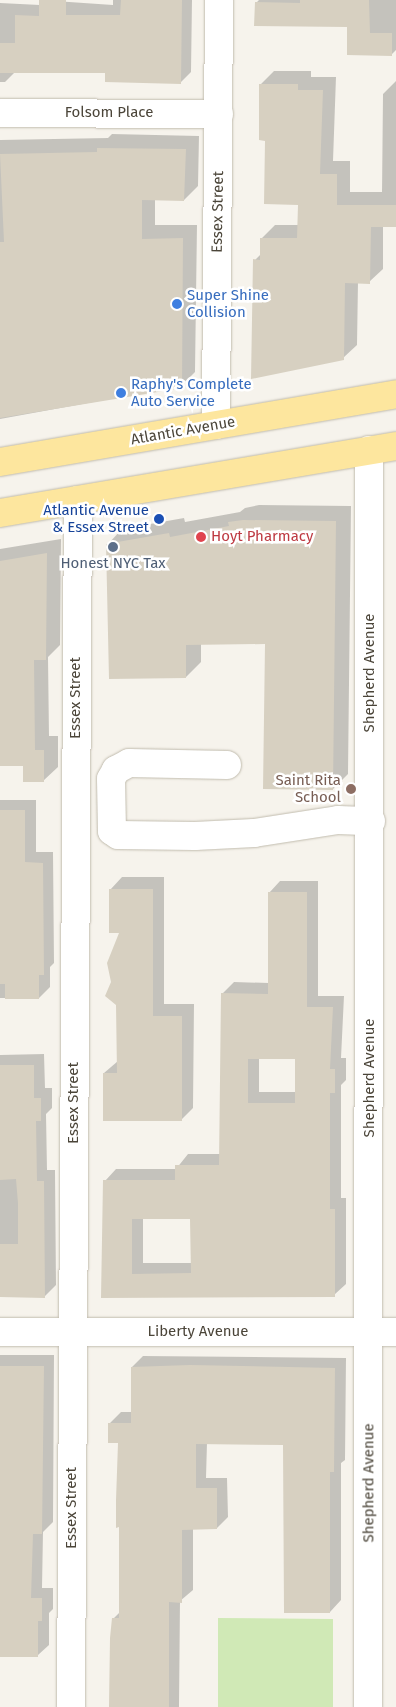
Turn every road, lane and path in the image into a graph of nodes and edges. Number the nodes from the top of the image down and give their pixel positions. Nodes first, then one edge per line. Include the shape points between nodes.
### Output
1 (219, 0) edge
2 (0, 113) edge
3 (219, 114) junction
4 (396, 394) edge
5 (216, 425) junction
6 (396, 446) edge
7 (369, 450) junction
8 (0, 462) edge
9 (78, 500) junction
10 (0, 513) edge
11 (226, 765) dead end
12 (371, 821) junction
13 (0, 1332) edge
14 (72, 1332) junction
15 (383, 1332) edge
16 (70, 1707) edge
17 (368, 1707) edge

1 - 3 street, Essex Street
2 - 3 street, Folsom Place
3 - 5 street, Essex Street
4 - 5 main road, Atlantic Avenue
5 - 8 main road, Atlantic Avenue
6 - 7 main road
7 - 9 main road
7 - 12 street, Shepherd Avenue
9 - 10 main road
9 - 14 street, Essex Street
11 - 12 street via 129,763 116,770 111,780 112,831 118,835 195,836 254,833 338,820
12 - 15 street, Shepherd Avenue
13 - 14 street, Liberty Avenue
14 - 15 street, Liberty Avenue
14 - 16 street, Essex Street
15 - 17 street, Shepherd Avenue

